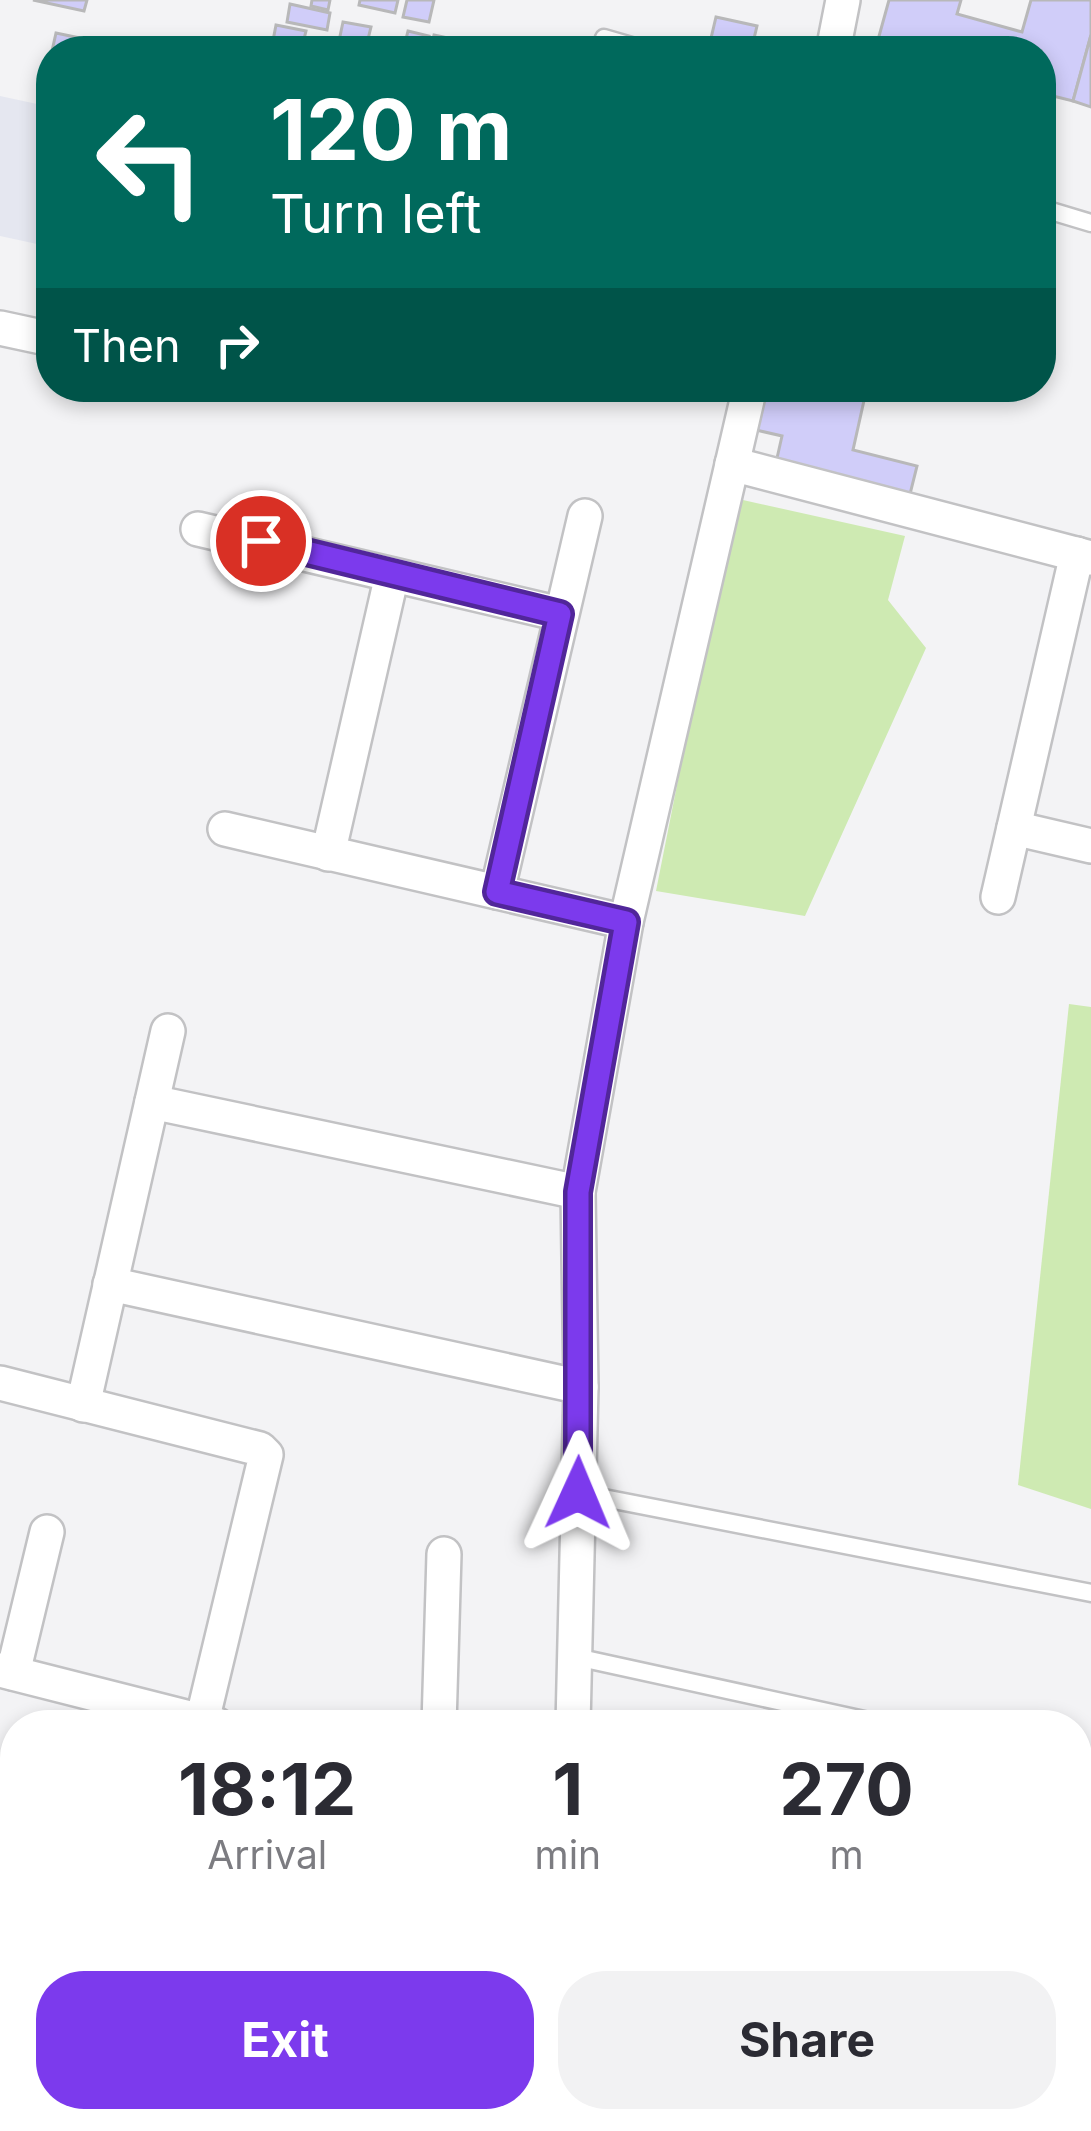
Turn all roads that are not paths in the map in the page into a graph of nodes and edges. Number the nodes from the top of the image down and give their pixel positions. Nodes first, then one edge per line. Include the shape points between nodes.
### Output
1 (843, 0) edge
2 (836, 36) edge
3 (1056, 212) edge
4 (1091, 223) edge
5 (0, 328) edge
6 (36, 336) edge
7 (746, 402) edge
8 (732, 464) junction
9 (585, 517) dead end
10 (198, 529) dead end
11 (1084, 556) edge
12 (392, 575) junction
13 (560, 614) junction
14 (1014, 828) junction
15 (225, 829) dead end
16 (1091, 846) edge
17 (328, 854) junction
18 (497, 892) junction
19 (998, 897) dead end
20 (626, 922) junction
21 (168, 1031) dead end
22 (152, 1102) junction
23 (578, 1192) junction
24 (110, 1284) junction
25 (0, 1383) edge
26 (580, 1387) junction
27 (83, 1405) junction
28 (578, 1493) junction
29 (47, 1532) dead end
30 (444, 1553) dead end
31 (1091, 1593) edge
32 (576, 1657) junction
33 (6, 1671) edge
34 (158, 1710) edge
35 (212, 1710) edge
36 (439, 1710) edge
37 (574, 1710) edge
38 (818, 1710) edge

1 - 2 street
3 - 4 lane
5 - 6 street
7 - 8 street
8 - 11 street
8 - 20 street
9 - 13 street
10 - 12 street
11 - 14 street
12 - 13 street
12 - 17 street
13 - 18 street
14 - 16 street
14 - 19 street
15 - 17 street
17 - 18 street
18 - 20 street
20 - 23 street
21 - 22 street
22 - 23 street
22 - 24 street
23 - 26 street
24 - 26 street
24 - 27 street
25 - 27 street
26 - 28 street
27 - 35 street via 266,1455
28 - 31 lane
28 - 32 street
29 - 33 street
30 - 36 street
32 - 37 street
32 - 38 lane
33 - 34 street

